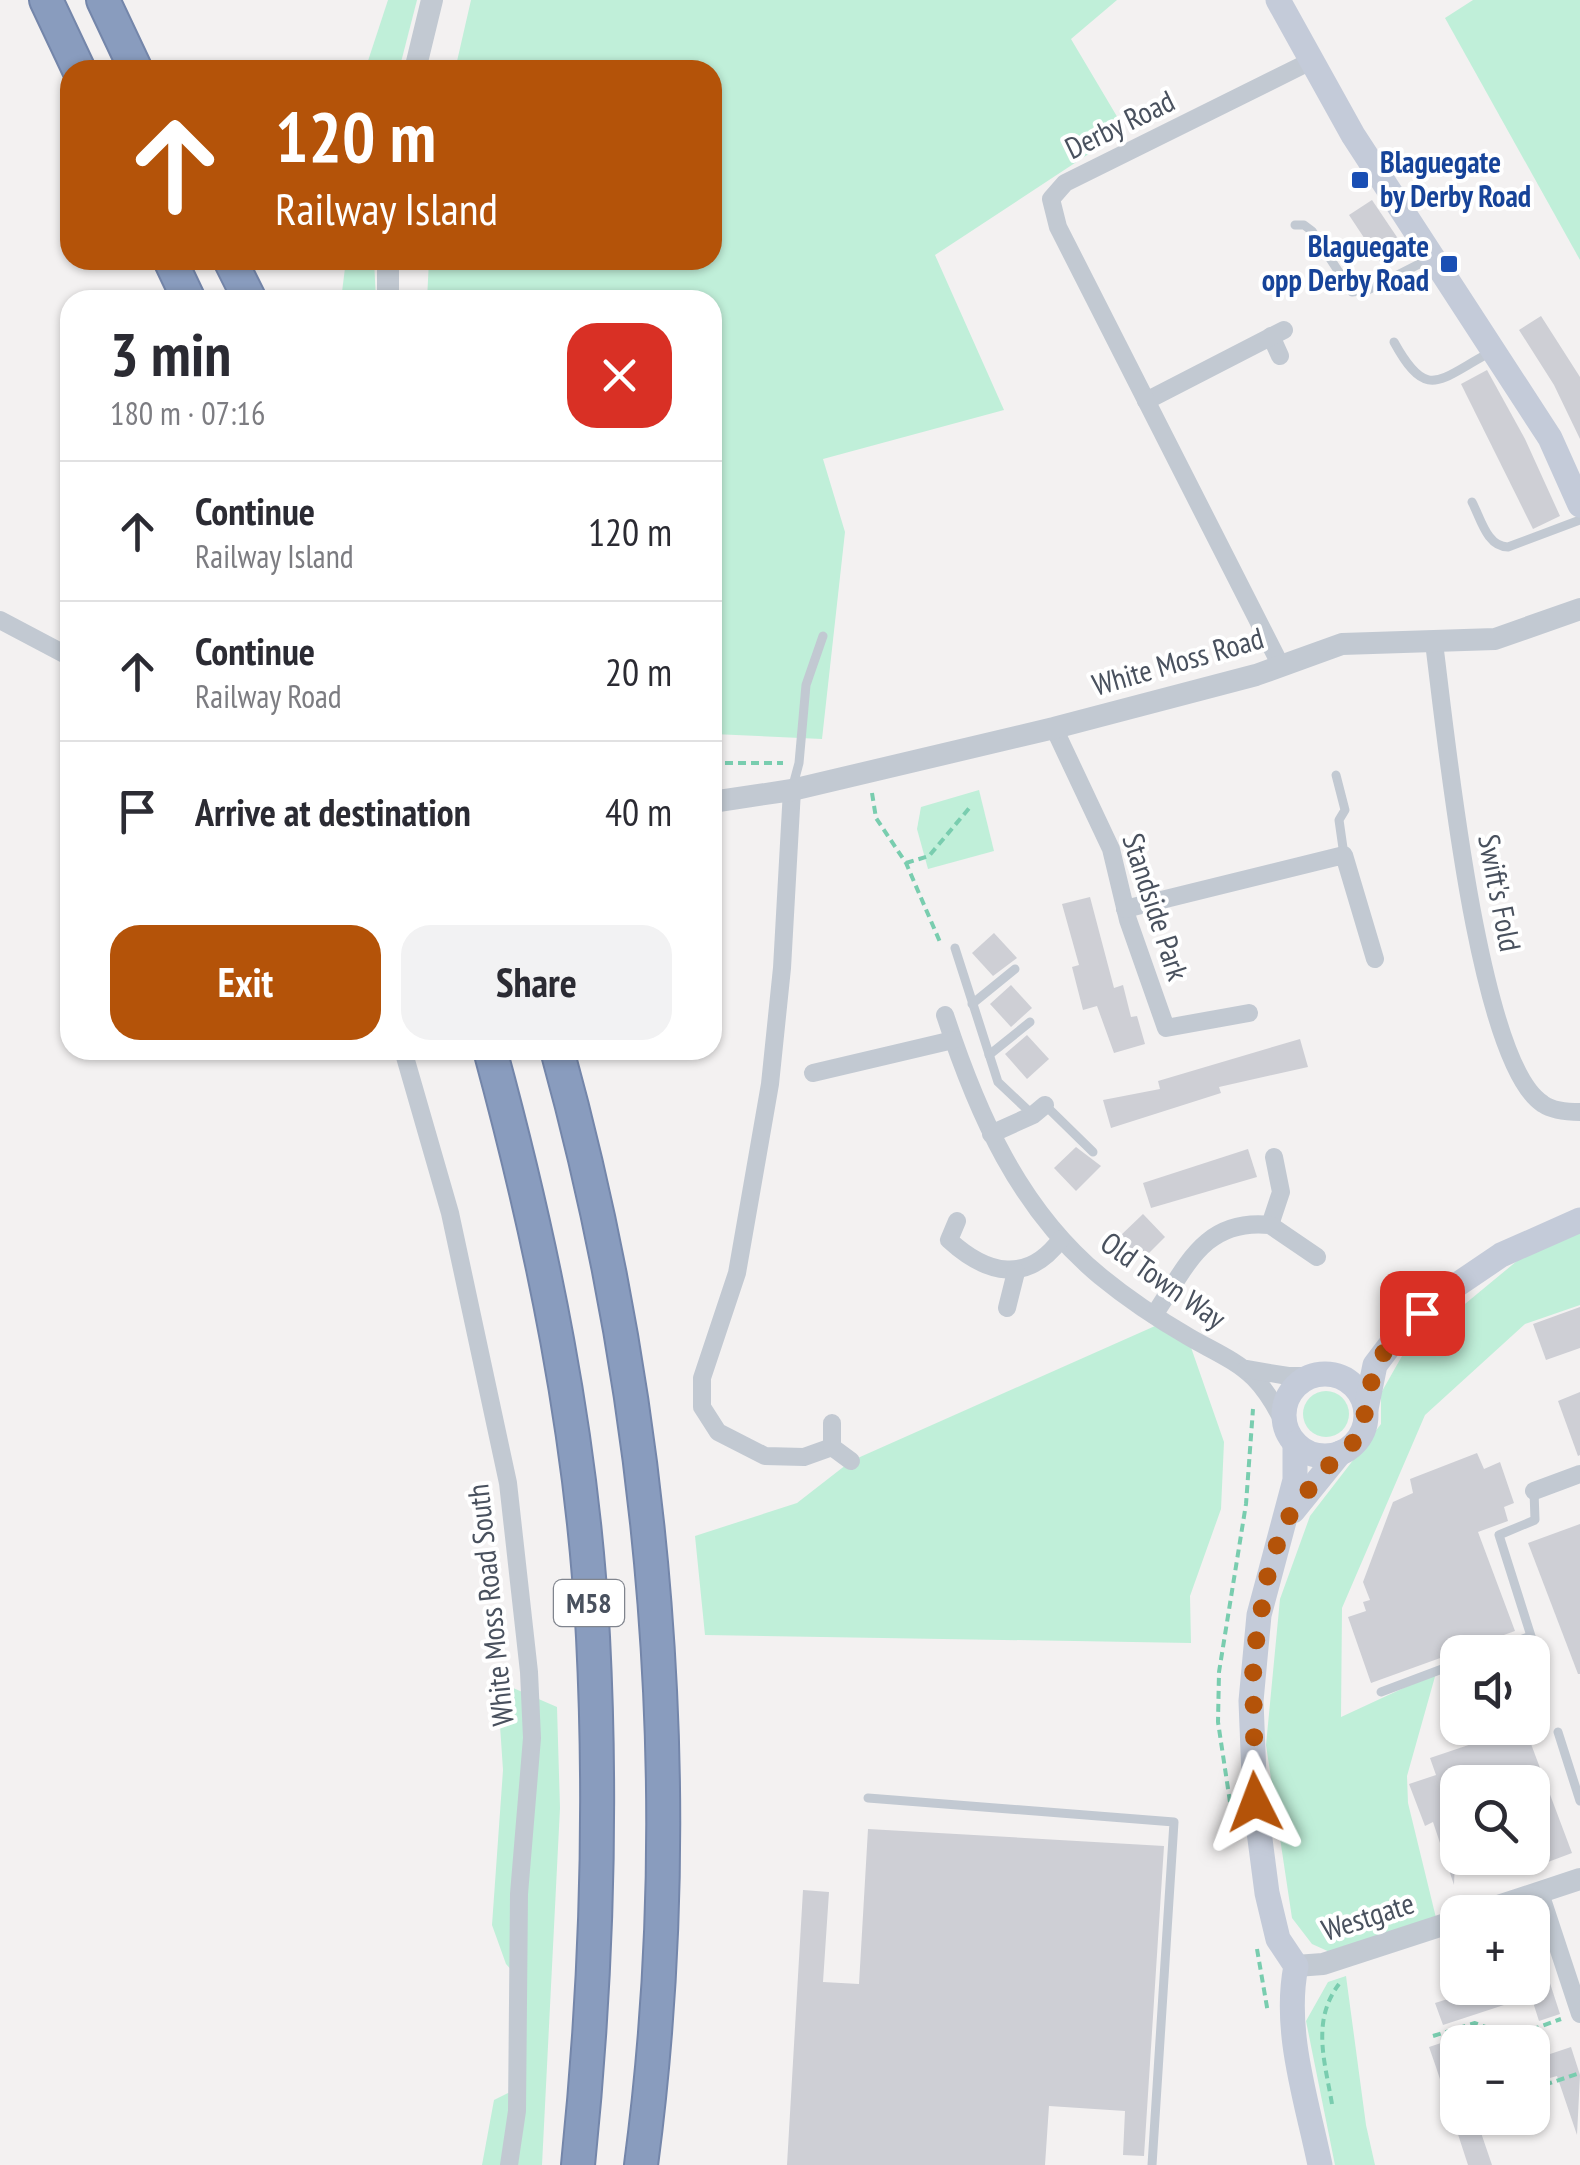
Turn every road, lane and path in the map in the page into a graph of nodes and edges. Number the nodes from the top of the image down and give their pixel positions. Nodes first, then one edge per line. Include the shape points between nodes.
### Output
1 (46, 0) edge
2 (103, 0) edge
3 (432, 0) edge
4 (1278, 0) edge
5 (74, 60) edge
6 (131, 60) edge
7 (417, 60) edge
8 (1311, 61) junction
9 (1294, 225) dead end
10 (1433, 256) junction
11 (1394, 342) dead end
12 (1496, 350) junction
13 (1280, 356) dead end
14 (1146, 401) junction
15 (1472, 502) dead end
16 (1580, 505) edge
17 (1580, 520) edge
18 (1580, 609) edge
19 (0, 620) edge
20 (823, 636) dead end
21 (1434, 643) junction
22 (60, 652) edge
23 (1280, 664) junction
24 (1054, 728) junction
25 (722, 762) edge
26 (800, 763) junction
27 (874, 768) junction
28 (1336, 775) dead end
29 (792, 790) junction
30 (722, 800) edge
31 (971, 806) dead end
32 (1344, 855) junction
33 (906, 863) junction
34 (1125, 909) junction
35 (941, 943) dead end
36 (955, 948) dead end
37 (1374, 959) dead end
38 (1015, 968) dead end
39 (972, 1004) junction
40 (1249, 1014) dead end
41 (945, 1015) dead end
42 (1030, 1022) dead end
43 (953, 1040) junction
44 (989, 1055) junction
45 (406, 1060) edge
46 (493, 1060) edge
47 (560, 1060) edge
48 (813, 1073) dead end
49 (1039, 1110) junction
50 (1580, 1112) edge
51 (991, 1134) junction
52 (1093, 1152) dead end
53 (1274, 1157) dead end
54 (1580, 1220) edge
55 (956, 1221) dead end
56 (1270, 1224) junction
57 (949, 1240) junction
58 (1060, 1240) junction
59 (931, 1248) dead end
60 (1317, 1257) dead end
61 (1016, 1272) junction
62 (1008, 1308) dead end
63 (1154, 1315) junction
64 (1396, 1336) junction
65 (1241, 1367) junction
66 (1318, 1375) junction
67 (1366, 1409) junction
68 (832, 1424) dead end
69 (1290, 1433) junction
70 (832, 1447) junction
71 (1340, 1453) junction
72 (851, 1460) dead end
73 (1580, 1474) edge
74 (1534, 1491) joint
75 (1283, 1525) junction
76 (1531, 1635) edge
77 (1440, 1670) edge
78 (1381, 1692) dead end
79 (1558, 1732) dead end
80 (868, 1798) dead end
81 (1580, 1801) edge
82 (1580, 1879) edge
83 (1540, 1893) junction
84 (1534, 1895) edge
85 (1440, 1926) edge
86 (1296, 1966) junction
87 (1348, 1975) dead end
88 (1580, 2014) edge
89 (1547, 2025) edge
90 (1440, 2034) edge
91 (1433, 2036) dead end
92 (1580, 2073) edge
93 (1550, 2083) edge
94 (1312, 2125) junction
95 (509, 2165) edge
96 (578, 2165) edge
97 (641, 2165) edge
98 (1152, 2165) edge
99 (1320, 2165) edge

1 - 5 highway
2 - 6 highway
3 - 7 street
4 - 8 main road
8 - 10 main road
8 - 14 street, Derby Road via 1065,183 1051,199 1058,227
9 - 10 lane via 1312,231 1352,292
10 - 12 main road
11 - 12 lane via 1410,371 1434,382
12 - 16 main road via 1550,438
13 - 14 street via 1277,333
14 - 23 street, Derby Road
15 - 17 lane via 1499,547
18 - 21 street, White Moss Road via 1494,639
19 - 22 street
20 - 26 lane via 802,708
21 - 23 street, White Moss Road via 1342,644
21 - 50 street, Swift's Fold via 1469,910 1503,1031 1534,1096
23 - 24 street, White Moss Road
24 - 27 street, White Moss Road
24 - 34 street, Standside Park via 1111,848
25 - 26 path
26 - 29 lane
27 - 29 street, White Moss Road
27 - 33 path via 876,818
28 - 32 lane via 1345,810 1339,820
29 - 30 street, White Moss Road
29 - 70 street via 770,1084 737,1273 702,1378 702,1407 718,1432 765,1456 804,1457
31 - 33 path via 928,856
32 - 34 street
32 - 37 street
33 - 35 path
34 - 40 street, Standside Park via 1166,1028
36 - 39 lane
38 - 39 lane
39 - 44 lane
41 - 43 street, Old Town Way
42 - 44 lane
43 - 48 street
43 - 51 street, Old Town Way
44 - 49 lane via 998,1082
45 - 95 street, White Moss Road South via 450,1213 508,1483 530,1672 518,2111
46 - 96 highway, M58 via 524,1172 568,1402 593,1635 597,1854
47 - 97 highway, M58 via 621,1329 647,1510 659,1682 661,1885
49 - 51 street
49 - 52 lane
51 - 58 street, Old Town Way
53 - 56 street via 1281,1192
54 - 64 main road via 1501,1255
55 - 57 street
56 - 60 street
56 - 63 street via 1240,1224 1212,1235
57 - 59 street
57 - 61 street via 962,1252
58 - 61 street via 1034,1268
58 - 63 street, Old Town Way
61 - 62 street
63 - 65 street, Old Town Way
64 - 66 main road
64 - 67 main road via 1375,1365
65 - 66 street, Old Town Way
65 - 69 street, Old Town Way
66 - 67 main road via 1337,1375 1356,1388
66 - 69 main road via 1291,1392
67 - 71 main road via 1360,1436
68 - 70 street
69 - 71 main road via 1316,1455
69 - 75 main road via 1294,1480
70 - 72 street
71 - 75 main road
73 - 74 street
74 - 76 lane via 1536,1520 1499,1535
75 - 86 main road via 1259,1615 1252,1752 1267,1893 1278,1940
77 - 78 lane
79 - 81 lane
80 - 98 lane via 1174,1822
82 - 83 street
83 - 84 street
83 - 88 street
85 - 86 street, Westgate via 1323,1964
86 - 94 main road via 1292,2024
87 - 94 path via 1322,2018 1335,2122
88 - 89 path
90 - 91 path
92 - 93 path
94 - 99 main road

